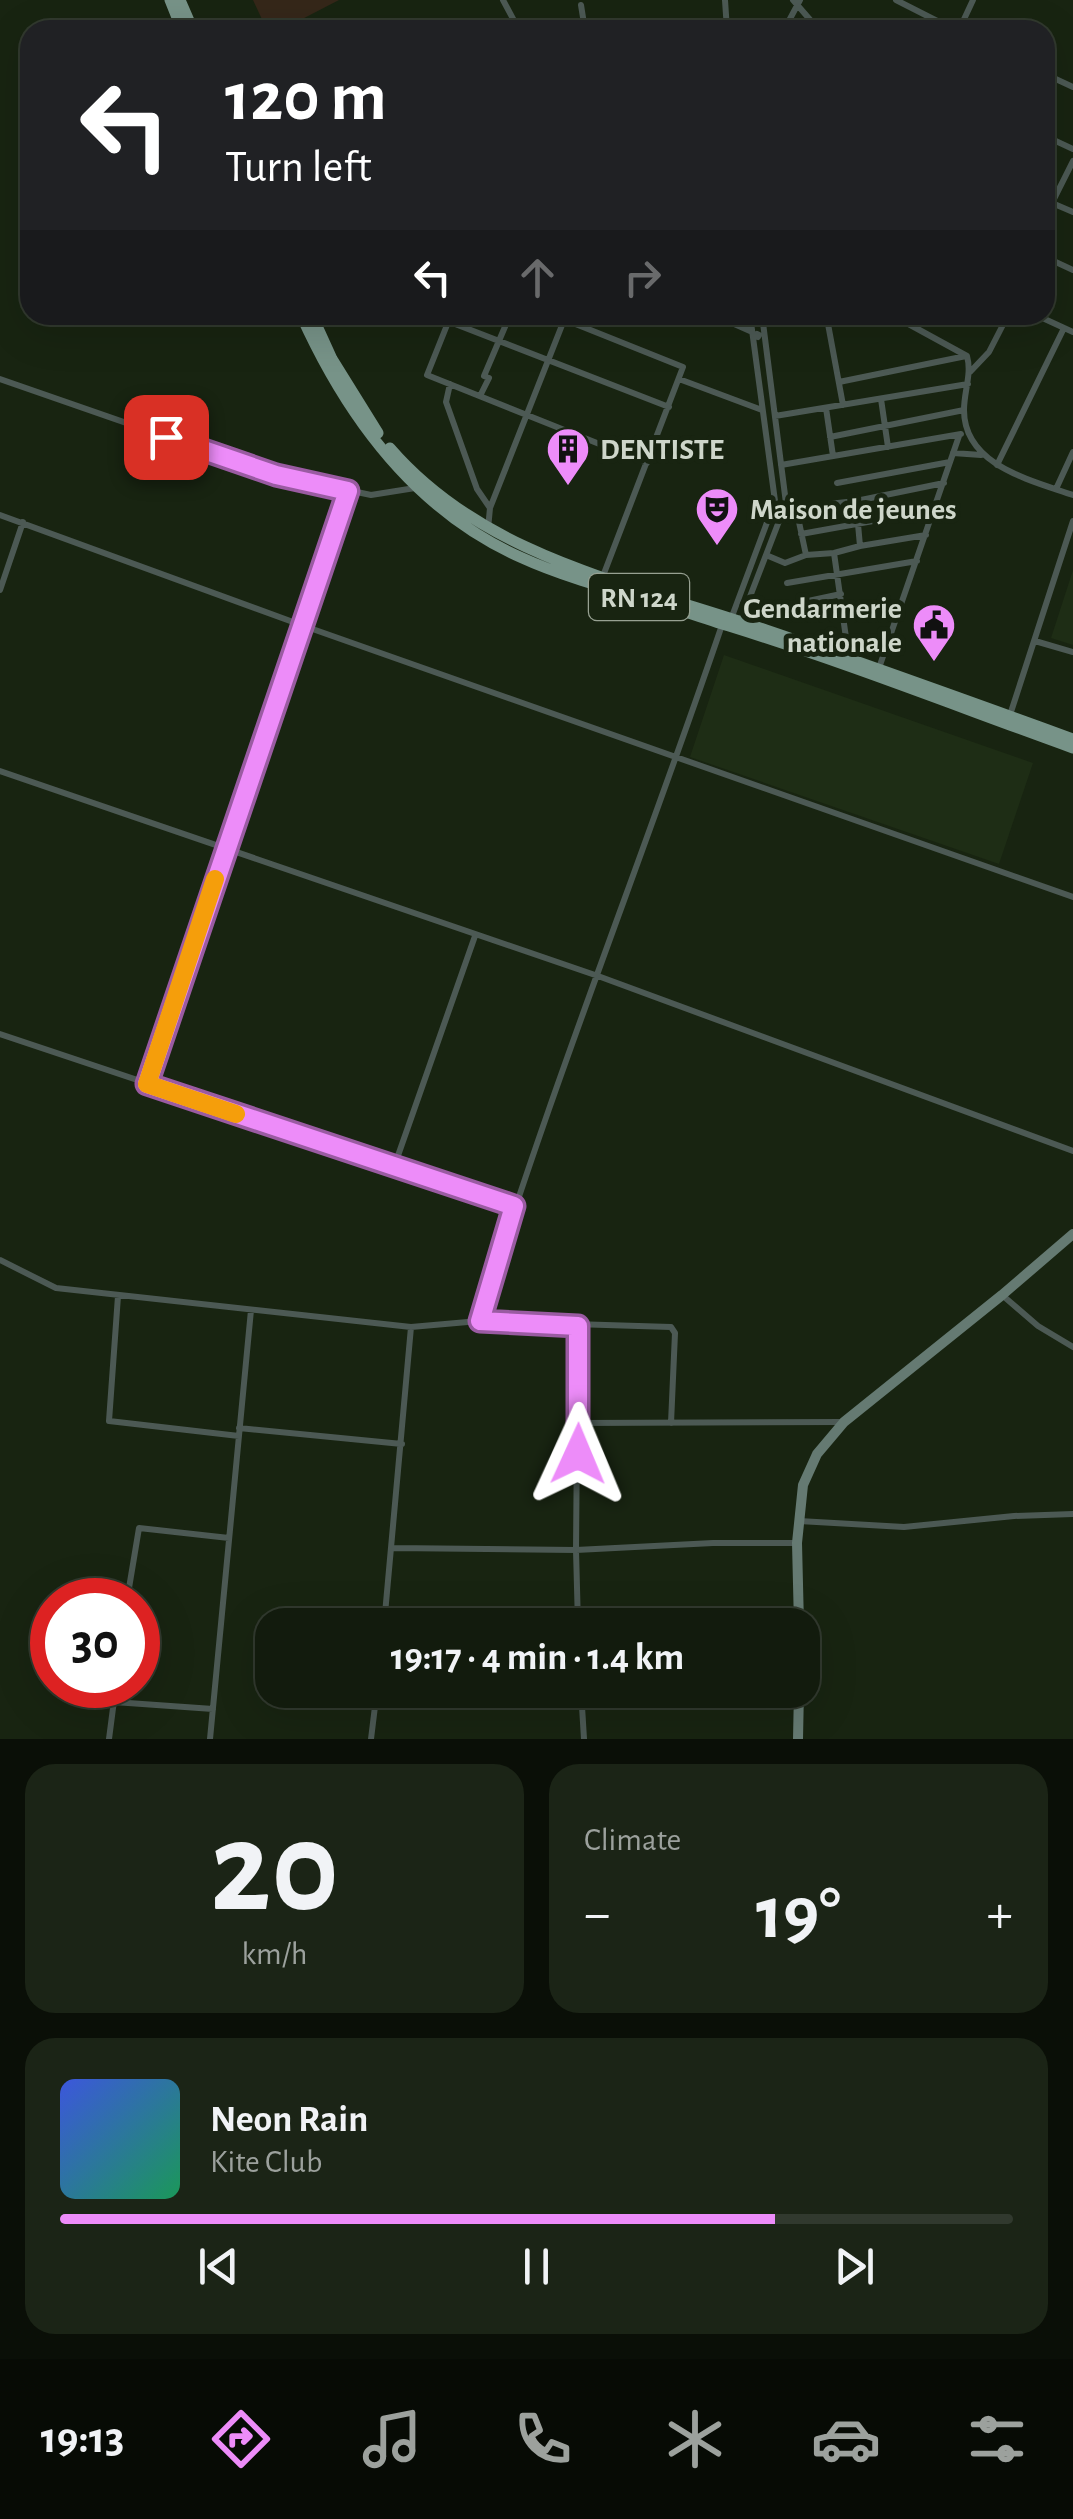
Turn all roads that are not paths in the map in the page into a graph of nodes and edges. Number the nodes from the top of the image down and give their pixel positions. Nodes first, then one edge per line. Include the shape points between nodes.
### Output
1 (896, 0) edge
2 (581, 5) dead end
3 (583, 20) edge
4 (937, 20) edge
5 (1073, 161) edge
6 (1055, 190) edge
7 (1055, 324) edge
8 (307, 325) edge
9 (315, 325) edge
10 (447, 325) edge
11 (464, 325) edge
12 (506, 325) edge
13 (562, 325) edge
14 (584, 325) edge
15 (736, 325) edge
16 (754, 325) edge
17 (760, 325) edge
18 (828, 325) edge
19 (912, 325) edge
20 (1003, 325) edge
21 (1064, 328) junction
22 (1073, 332) edge
23 (758, 335) junction
24 (499, 342) junction
25 (323, 352) junction
26 (967, 356) junction
27 (548, 361) junction
28 (969, 373) junction
29 (679, 378) junction
30 (0, 380) edge
31 (839, 382) junction
32 (450, 384) junction
33 (968, 384) junction
34 (480, 396) junction
35 (880, 399) junction
36 (843, 405) junction
37 (668, 407) junction
38 (826, 408) junction
39 (964, 410) junction
40 (763, 411) junction
41 (526, 416) junction
42 (774, 416) junction
43 (966, 425) junction
44 (884, 426) junction
45 (830, 436) junction
46 (960, 436) junction
47 (888, 447) junction
48 (1073, 452) edge
49 (953, 453) junction
50 (833, 456) junction
51 (982, 456) junction
52 (950, 462) junction
53 (647, 463) junction
54 (781, 464) junction
55 (997, 465) junction
56 (837, 482) dead end
57 (944, 483) junction
58 (416, 488) junction
59 (1056, 489) junction
60 (348, 491) junction
61 (1073, 494) edge
62 (434, 497) junction
63 (856, 502) junction
64 (490, 508) junction
65 (796, 508) junction
66 (783, 509) junction
67 (934, 510) junction
68 (0, 514) edge
69 (1073, 521) edge
70 (23, 522) junction
71 (858, 524) junction
72 (488, 530) junction
73 (802, 534) junction
74 (926, 535) junction
75 (1070, 540) edge
76 (860, 546) junction
77 (834, 553) junction
78 (766, 555) junction
79 (806, 555) junction
80 (917, 561) junction
81 (838, 574) junction
82 (603, 577) junction
83 (786, 583) dead end
84 (0, 590) edge
85 (841, 594) junction
86 (749, 600) junction
87 (731, 622) junction
88 (304, 626) junction
89 (1034, 641) junction
90 (1073, 652) edge
91 (849, 659) junction
92 (879, 670) junction
93 (1010, 716) junction
94 (1073, 739) edge
95 (1073, 748) edge
96 (676, 758) junction
97 (0, 771) edge
98 (224, 850) junction
99 (1073, 897) edge
100 (475, 936) junction
101 (598, 976) junction
102 (0, 1034) edge
103 (147, 1084) junction
104 (1073, 1151) edge
105 (394, 1167) junction
106 (514, 1206) junction
107 (1073, 1234) edge
108 (0, 1260) edge
109 (1002, 1295) junction
110 (118, 1296) junction
111 (250, 1310) junction
112 (480, 1321) junction
113 (578, 1326) junction
114 (411, 1327) junction
115 (1073, 1347) edge
116 (671, 1422) junction
117 (844, 1422) junction
118 (578, 1423) junction
119 (239, 1432) junction
120 (402, 1444) junction
121 (1073, 1514) edge
122 (799, 1521) junction
123 (229, 1538) junction
124 (798, 1543) junction
125 (393, 1548) junction
126 (576, 1550) junction
127 (130, 1578) edge
128 (386, 1608) edge
129 (578, 1608) edge
130 (799, 1608) edge
131 (160, 1705) edge
132 (113, 1708) edge
133 (374, 1708) edge
134 (582, 1708) edge
135 (799, 1708) edge
136 (213, 1709) junction
137 (109, 1739) edge
138 (210, 1739) edge
139 (371, 1739) edge
140 (584, 1739) edge
141 (798, 1739) edge

1 - 4 street
2 - 3 street
5 - 6 street
7 - 21 street
8 - 25 main road, RN 124
9 - 25 main road, RN 124
10 - 32 street via 427,375
11 - 24 street
12 - 24 street
13 - 27 street
14 - 29 street via 683,368
15 - 23 street
16 - 23 street
17 - 23 street
18 - 31 street
19 - 26 street
20 - 28 street
21 - 22 street
21 - 55 street
23 - 40 street
23 - 42 street
24 - 27 street
24 - 34 street
25 - 58 main road, RN 124 via 358,420
25 - 62 main road, RN 124 via 372,425
26 - 28 street
26 - 31 street
27 - 37 street
27 - 41 street
28 - 33 street
29 - 37 street
29 - 40 street
30 - 60 street via 276,475
31 - 36 street
32 - 34 street
32 - 64 street via 446,402
33 - 35 street
33 - 39 street
34 - 41 street
35 - 36 street
35 - 44 street
36 - 38 street
37 - 53 street
38 - 42 street
38 - 45 street
39 - 43 street
39 - 44 street
40 - 87 street via 775,500
41 - 53 street
41 - 64 street
42 - 54 street
43 - 46 street
43 - 51 street
44 - 45 street
44 - 47 street
45 - 50 street
46 - 47 street
46 - 49 street
47 - 50 street
48 - 59 street
49 - 51 street
49 - 52 street
50 - 54 street
51 - 55 street
52 - 56 street
52 - 57 street
53 - 82 street
54 - 66 street
55 - 59 street
57 - 63 street
57 - 67 street
58 - 60 street
58 - 62 main road, RN 124
59 - 61 street
60 - 88 street
62 - 72 main road, RN 124
62 - 87 main road, RN 124 via 468,528 519,557
63 - 65 street
63 - 71 street
64 - 72 street
65 - 66 street
65 - 73 street
66 - 78 street
67 - 71 street
67 - 74 street
68 - 70 street
69 - 75 street
70 - 84 street
70 - 88 street
71 - 73 street
71 - 76 street
72 - 82 main road, RN 124
73 - 79 street
74 - 76 street
74 - 80 street
75 - 89 street
76 - 77 street
77 - 79 street
77 - 81 street
78 - 79 street via 786,563
78 - 86 street
80 - 81 street
80 - 92 street
81 - 83 street
81 - 85 street
82 - 87 main road, RN 124
85 - 86 street via 780,607
85 - 91 street
86 - 87 street
87 - 91 main road, RN 124
87 - 95 main road, RN 124
87 - 96 street
88 - 96 street
88 - 98 street
89 - 90 street
89 - 93 street
91 - 92 main road, RN 124
92 - 93 main road, RN 124
93 - 94 main road, RN 124
96 - 99 street
96 - 101 street
97 - 98 street
98 - 100 street
98 - 103 street
100 - 101 street
100 - 105 street
101 - 104 street
101 - 106 street
102 - 103 street
103 - 105 street
105 - 106 street
106 - 112 street
107 - 109 street
108 - 110 street via 56,1288
109 - 115 street
109 - 117 street
110 - 111 street
110 - 119 street via 109,1421
111 - 114 street
111 - 119 street
112 - 113 street
112 - 114 street
113 - 116 street via 674,1329
113 - 118 street
114 - 120 street
116 - 117 street
116 - 118 street
117 - 122 street via 817,1454 803,1485
118 - 126 street
119 - 120 street
119 - 123 street
120 - 125 street
121 - 122 street via 904,1527
122 - 124 street
123 - 127 street via 139,1528
123 - 136 street
124 - 126 street
124 - 130 street
125 - 126 street
125 - 128 street
126 - 129 street
131 - 136 street
132 - 137 street
133 - 139 street
134 - 140 street
135 - 141 street
136 - 138 street

